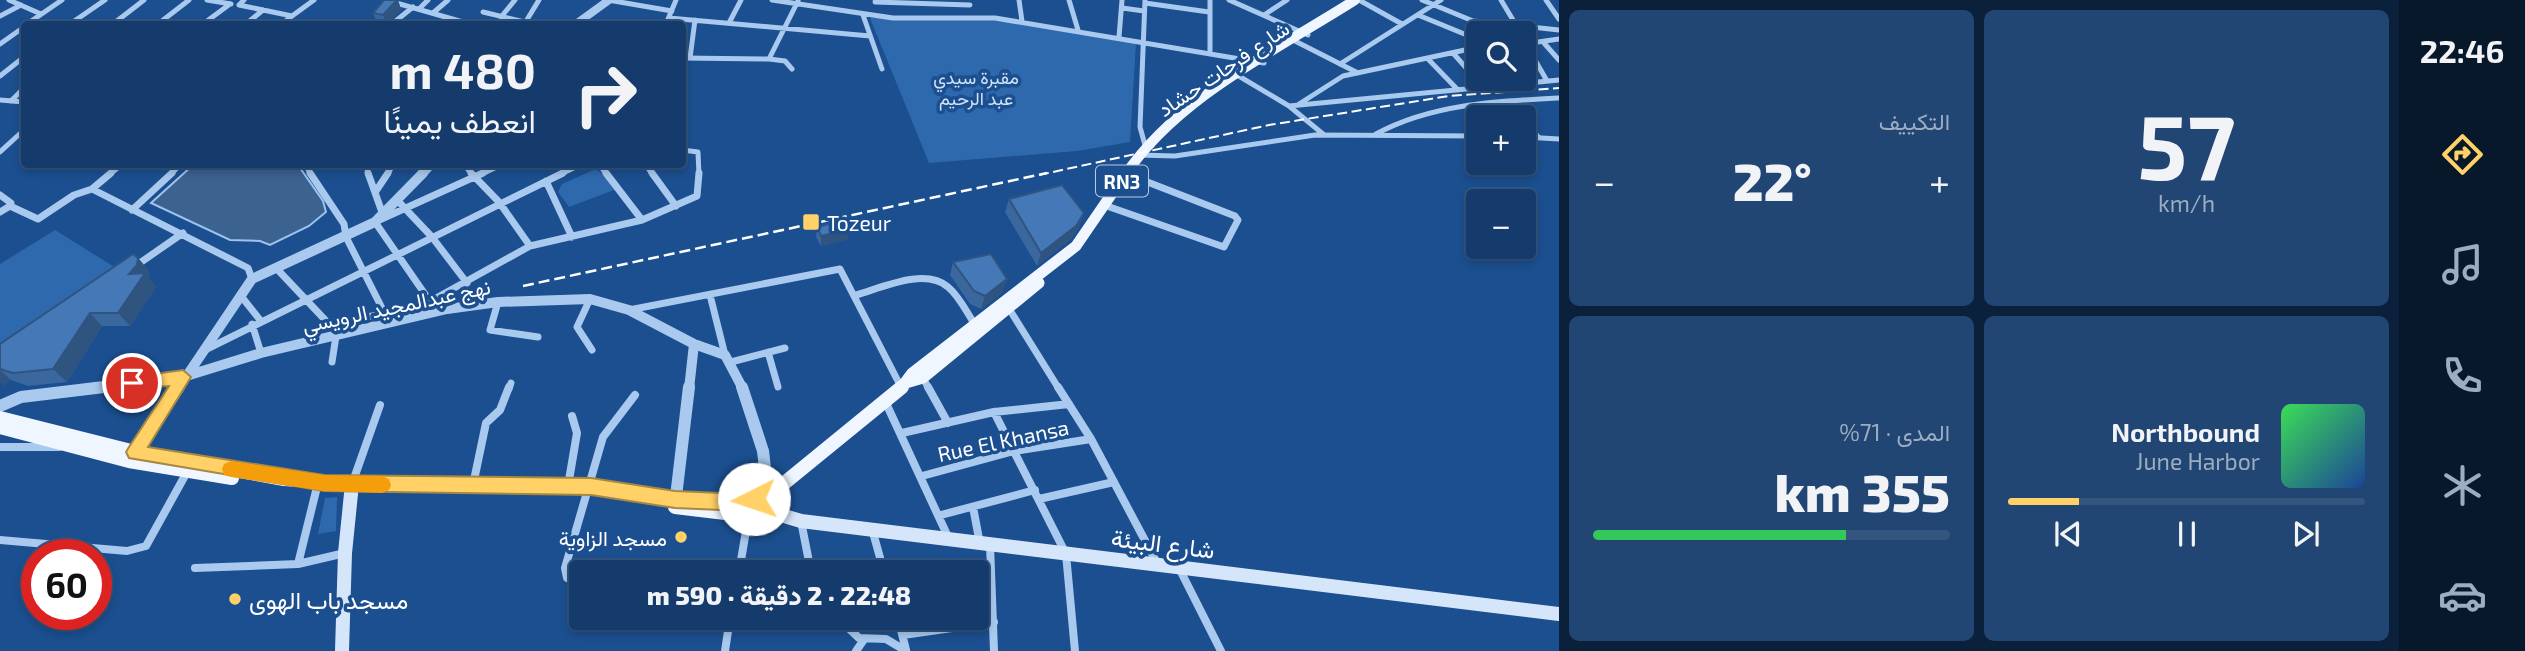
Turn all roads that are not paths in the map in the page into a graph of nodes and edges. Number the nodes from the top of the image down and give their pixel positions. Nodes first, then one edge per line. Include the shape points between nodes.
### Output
1 (9, 0) edge
2 (62, 0) edge
3 (105, 0) edge
4 (144, 0) edge
5 (190, 0) edge
6 (207, 0) edge
7 (314, 0) edge
8 (388, 0) edge
9 (428, 0) edge
10 (448, 0) edge
11 (515, 0) edge
12 (540, 0) edge
13 (609, 0) edge
14 (676, 0) edge
15 (741, 0) edge
16 (772, 0) edge
17 (1019, 0) edge
18 (1069, 0) edge
19 (1122, 0) edge
20 (1210, 0) edge
21 (1230, 0) edge
22 (1286, 0) edge
23 (1360, 0) edge
24 (1422, 0) edge
25 (1441, 0) edge
26 (1501, 0) edge
27 (1546, 0) edge
28 (245, 1) edge
29 (875, 1) edge
30 (1145, 1) edge
31 (797, 2) edge
32 (970, 2) edge
33 (19, 3) edge
34 (230, 4) junction
35 (1433, 5) junction
36 (416, 8) junction
37 (1122, 8) junction
38 (263, 10) junction
39 (673, 11) junction
40 (1144, 11) junction
41 (483, 12) dead end
42 (1209, 12) junction
43 (433, 13) junction
44 (41, 14) junction
45 (863, 15) junction
46 (874, 15) junction
47 (1264, 15) junction
48 (1418, 15) junction
49 (292, 16) junction
50 (501, 17) junction
51 (970, 17) junction
52 (1, 18) edge
53 (1559, 19) edge
54 (695, 20) junction
55 (32, 21) edge
56 (74, 21) edge
57 (117, 21) edge
58 (162, 21) edge
59 (207, 21) edge
60 (250, 21) edge
61 (286, 21) edge
62 (397, 21) edge
63 (460, 21) edge
64 (517, 21) edge
65 (526, 21) edge
66 (582, 21) edge
67 (668, 21) edge
68 (1022, 21) junction
69 (1483, 21) edge
70 (1514, 21) edge
71 (729, 23) junction
72 (1402, 24) junction
73 (1536, 27) edge
74 (21, 29) edge
75 (785, 29) junction
76 (1078, 30) junction
77 (1559, 30) edge
78 (14, 34) junction
79 (21, 35) edge
80 (1466, 35) edge
81 (870, 36) junction
82 (1119, 37) junction
83 (1301, 37) junction
84 (1559, 39) edge
85 (1142, 41) junction
86 (1536, 43) edge
87 (1544, 43) junction
88 (0, 44) edge
89 (1466, 51) edge
90 (1210, 52) junction
91 (1453, 53) junction
92 (686, 58) edge
93 (690, 58) junction
94 (21, 59) edge
95 (769, 59) junction
96 (1428, 60) junction
97 (1559, 60) edge
98 (1261, 62) junction
99 (1536, 62) edge
100 (1340, 64) junction
101 (1466, 68) edge
102 (792, 69) dead end
103 (882, 69) dead end
104 (1358, 73) junction
105 (0, 76) edge
106 (1239, 77) junction
107 (1559, 80) edge
108 (1547, 81) junction
109 (1536, 82) edge
110 (1466, 89) edge
111 (1458, 90) junction
112 (21, 91) edge
113 (1559, 98) edge
114 (0, 100) edge
115 (11, 101) junction
116 (21, 102) edge
117 (1511, 102) junction
118 (1297, 105) junction
119 (1513, 105) edge
120 (1289, 106) junction
121 (21, 133) edge
122 (1375, 134) junction
123 (1536, 134) edge
124 (1324, 135) junction
125 (1466, 136) edge
126 (1536, 138) edge
127 (1539, 138) junction
128 (1559, 139) edge
129 (1, 150) edge
130 (686, 150) edge
131 (1145, 150) junction
132 (117, 168) edge
133 (177, 168) edge
134 (307, 168) edge
135 (367, 168) edge
136 (391, 168) edge
137 (428, 168) edge
138 (466, 168) edge
139 (495, 168) edge
140 (573, 168) edge
141 (602, 168) edge
142 (648, 168) edge
143 (1132, 176) junction
144 (475, 178) junction
145 (545, 181) junction
146 (92, 189) junction
147 (376, 191) junction
148 (0, 195) edge
149 (398, 201) junction
150 (499, 202) junction
151 (10, 206) junction
152 (676, 206) junction
153 (1108, 206) junction
154 (132, 210) junction
155 (408, 210) junction
156 (0, 212) edge
157 (379, 218) junction
158 (642, 220) junction
159 (183, 233) junction
160 (346, 237) junction
161 (432, 237) junction
162 (572, 237) junction
163 (530, 246) junction
164 (397, 254) junction
165 (277, 269) junction
166 (363, 270) junction
167 (126, 273) edge
168 (252, 279) junction
169 (467, 283) junction
170 (710, 295) junction
171 (856, 295) junction
172 (241, 296) junction
173 (306, 299) junction
174 (590, 299) junction
175 (429, 300) junction
176 (498, 302) junction
177 (1006, 305) junction
178 (629, 310) junction
179 (385, 314) junction
180 (256, 322) junction
181 (974, 323) junction
182 (336, 336) junction
183 (967, 336) junction
184 (538, 337) dead end
185 (694, 344) junction
186 (785, 348) dead end
187 (592, 350) dead end
188 (768, 352) junction
189 (200, 353) junction
190 (261, 353) junction
191 (728, 358) junction
192 (332, 362) dead end
193 (183, 377) junction
194 (923, 378) junction
195 (511, 383) dead end
196 (904, 385) junction
197 (778, 387) dead end
198 (635, 396) dead end
199 (885, 401) junction
200 (1069, 404) junction
201 (380, 405) dead end
202 (0, 406) edge
203 (994, 412) junction
204 (572, 416) dead end
205 (0, 418) edge
206 (948, 423) junction
207 (0, 427) edge
208 (902, 433) junction
209 (1091, 439) junction
210 (81, 443) junction
211 (0, 447) edge
212 (1014, 451) junction
213 (132, 456) junction
214 (187, 471) junction
215 (922, 476) junction
216 (1114, 482) junction
217 (473, 485) junction
218 (568, 486) junction
219 (351, 488) junction
220 (590, 490) junction
221 (316, 491) junction
222 (1037, 495) junction
223 (675, 503) junction
224 (973, 507) junction
225 (753, 508) junction
226 (941, 516) junction
227 (801, 520) junction
228 (872, 529) junction
229 (949, 539) junction
230 (0, 540) edge
231 (985, 544) junction
232 (345, 553) junction
233 (1066, 554) junction
234 (742, 560) edge
235 (809, 560) edge
236 (881, 560) edge
237 (298, 564) junction
238 (1158, 565) junction
239 (195, 568) dead end
240 (1178, 568) junction
241 (569, 579) edge
242 (1559, 614) edge
243 (995, 622) junction
244 (728, 630) edge
245 (851, 630) edge
246 (902, 630) edge
247 (903, 635) junction
248 (863, 641) junction
249 (342, 651) edge
250 (725, 651) edge
251 (856, 651) edge
252 (906, 651) edge
253 (994, 651) edge
254 (1075, 651) edge
255 (1221, 651) edge

1 - 33 street
2 - 44 street
3 - 56 street
4 - 57 street
5 - 58 street
6 - 34 street
7 - 49 street
8 - 36 street
9 - 36 street
10 - 43 street
11 - 50 street
12 - 65 street
13 - 39 street
13 - 66 street
14 - 39 street
15 - 71 street
16 - 31 street
17 - 68 street
18 - 76 street
19 - 37 street
20 - 42 street
21 - 47 street
22 - 47 street
23 - 72 street
23 - 83 main road, شارع فرحات حشاد / RN3
24 - 35 street
25 - 35 street
26 - 70 street
27 - 53 street
28 - 34 street
28 - 38 street
29 - 32 street
29 - 46 street
30 - 40 street
30 - 42 street
31 - 45 street
31 - 75 street
32 - 51 street
33 - 44 street
33 - 52 street
34 - 59 street
35 - 48 street
35 - 69 street
36 - 43 street
36 - 62 street
37 - 40 street
37 - 82 street
38 - 49 street
38 - 60 street
39 - 67 street
40 - 85 street
41 - 50 street
42 - 90 street
43 - 63 street
44 - 55 street
45 - 46 street
45 - 81 street
46 - 51 street
47 - 83 street
48 - 72 street
48 - 80 street
49 - 61 street
50 - 64 street
51 - 68 street
54 - 67 street
54 - 71 street
54 - 93 street
68 - 76 street
71 - 75 street
72 - 100 street
73 - 77 street
74 - 78 street
75 - 81 street
75 - 95 street
76 - 82 street
78 - 79 street
78 - 88 street
81 - 103 street
82 - 85 street
83 - 98 main road, شارع فرحات حشاد / RN3
83 - 100 street
84 - 87 street
85 - 90 street
85 - 131 street via 1140,127
86 - 87 street
87 - 97 street
89 - 91 street
90 - 98 street
91 - 96 street
91 - 101 street
92 - 93 street
93 - 95 street
94 - 105 street
95 - 102 street via 785,61
96 - 104 street
96 - 111 street
98 - 106 main road, شارع فرحات حشاد / RN3
99 - 108 street
100 - 104 street
104 - 118 street via 1336,79
106 - 120 street
106 - 131 main road, شارع فرحات حشاد / RN3 via 1175,115
107 - 108 street
108 - 109 street
110 - 111 street
111 - 118 street
112 - 115 street
113 - 117 street
114 - 115 street
115 - 116 street
117 - 119 street
117 - 122 street via 1411,117
118 - 120 street
120 - 124 street
121 - 129 street
122 - 124 street
122 - 125 street
123 - 127 street
124 - 131 street
126 - 127 street
127 - 128 street
130 - 152 street via 698,152 700,188 697,196
131 - 143 main road, شارع فرحات حشاد / RN3
131 - 153 main road, شارع فرحات حشاد / RN3
132 - 146 street
133 - 154 street
134 - 160 street via 344,224
135 - 147 street
136 - 147 street
137 - 149 street
138 - 144 street
139 - 144 street
140 - 145 street
141 - 158 street
142 - 152 street
143 - 153 main road, شارع فرحات حشاد / RN3
143 - 153 street via 1233,214 1238,220 1224,247
144 - 150 street
144 - 155 street
145 - 150 street
145 - 162 street
146 - 151 street via 38,219
146 - 154 street
147 - 157 street
148 - 151 street
149 - 155 street
149 - 157 street
150 - 161 street
150 - 163 street
151 - 156 street
152 - 158 street
153 - 177 main road, شارع فرحات حشاد / RN3 via 1080,251
154 - 159 street
155 - 157 street
155 - 161 street
157 - 160 street
157 - 164 street
158 - 162 street
159 - 167 street
159 - 168 street via 248,268
160 - 165 street
160 - 166 street
161 - 164 street
161 - 169 street
162 - 163 street
163 - 169 street
164 - 166 street
164 - 175 street
165 - 168 street
165 - 173 street
166 - 173 street
166 - 179 street
168 - 172 street
169 - 175 street
170 - 171 street via 837,269 844,271
170 - 178 street
170 - 191 street
171 - 181 street via 935,280 950,290
171 - 196 street
172 - 180 street
172 - 189 street
173 - 179 street via 331,324
173 - 180 street
174 - 176 street, نهج عبدالمجيد الرويسي
174 - 178 street, نهج عبدالمجيد الرويسي
174 - 187 street via 577,327
175 - 179 street
176 - 182 street, نهج عبدالمجيد الرويسي via 447,309
176 - 184 street via 490,330
177 - 181 main road, شارع فرحات حشاد / RN3
177 - 183 main road, شارع فرحات حشاد / RN3
177 - 200 street
178 - 185 street, نهج عبدالمجيد الرويسي
180 - 189 street
180 - 190 street
181 - 183 main road, شارع فرحات حشاد / RN3
182 - 190 street, نهج عبدالمجيد الرويسي
182 - 192 street
183 - 194 main road, شارع فرحات حشاد / RN3
183 - 196 main road, شارع فرحات حشاد / RN3 via 912,373
185 - 191 street, نهج عبدالمجيد الرويسي
185 - 223 street
186 - 188 street
188 - 191 street
188 - 197 street
189 - 193 street
190 - 193 street, نهج عبدالمجيد الرويسي
191 - 225 street via 748,399 763,451 765,468
193 - 202 street, نهج عبدالمجيد الرويسي via 21,397
193 - 213 street
194 - 196 main road, شارع فرحات حشاد / RN3
194 - 206 street
195 - 217 street via 500,410 486,423
196 - 199 main road, شارع فرحات حشاد / RN3
198 - 220 street via 606,432
199 - 208 street
199 - 225 main road, شارع فرحات حشاد / RN3
200 - 203 street
200 - 209 street
201 - 219 street
203 - 206 street
203 - 212 street
204 - 218 street via 577,433
205 - 210 main road
206 - 208 street
207 - 210 main road
208 - 215 street
209 - 212 street, Rue El Khansa
209 - 216 street
210 - 211 street
210 - 213 main road
212 - 215 street, Rue El Khansa
212 - 222 street
213 - 214 main road
213 - 219 main road
214 - 221 main road
214 - 230 street via 146,546 139,549
215 - 226 street
216 - 222 street
216 - 238 street
217 - 218 main road
217 - 219 main road
218 - 220 main road
219 - 220 main road
219 - 221 main road
219 - 232 main road
220 - 223 main road
220 - 241 street via 565,568
221 - 237 street
222 - 224 street
222 - 233 street
223 - 225 main road
224 - 226 street
224 - 231 street
225 - 227 main road, شارع البيئة
225 - 234 street
226 - 229 street
227 - 228 main road, شارع البيئة
227 - 235 street
228 - 229 main road, شارع البيئة
228 - 236 street
229 - 231 main road, شارع البيئة
231 - 233 main road, شارع البيئة
231 - 243 street
232 - 237 street
232 - 249 main road
233 - 238 main road, شارع البيئة
233 - 254 street
237 - 239 street
238 - 240 main road, شارع البيئة
240 - 242 main road, شارع البيئة
240 - 255 street
243 - 247 street
243 - 253 street
244 - 250 street
245 - 248 street
246 - 247 street
247 - 252 street
248 - 251 street
248 - 252 street via 886,639

